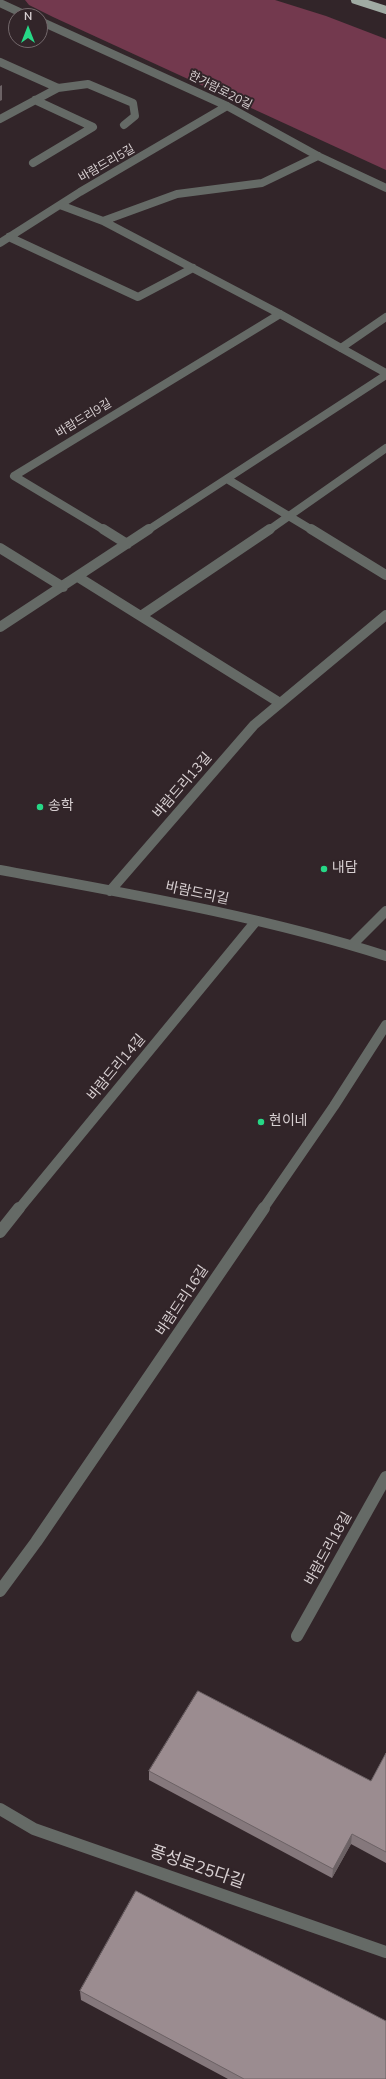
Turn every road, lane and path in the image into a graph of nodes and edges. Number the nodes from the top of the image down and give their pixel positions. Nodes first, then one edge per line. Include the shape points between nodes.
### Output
1 (354, 0) edge
2 (0, 3) edge
3 (11, 8) edge
4 (386, 10) edge
5 (48, 25) edge
6 (0, 62) edge
7 (58, 88) junction
8 (35, 100) junction
9 (227, 106) junction
10 (0, 119) edge
11 (124, 125) dead end
12 (318, 156) junction
13 (33, 163) dead end
14 (386, 188) edge
15 (60, 205) junction
16 (103, 221) junction
17 (9, 237) junction
18 (0, 242) edge
19 (193, 268) junction
20 (280, 314) junction
21 (386, 317) edge
22 (341, 348) junction
23 (386, 374) edge
24 (386, 448) edge
25 (227, 479) junction
26 (289, 517) junction
27 (127, 544) junction
28 (0, 548) edge
29 (386, 576) edge
30 (78, 577) junction
31 (62, 586) junction
32 (386, 615) edge
33 (141, 616) junction
34 (0, 628) edge
35 (280, 703) junction
36 (0, 870) edge
37 (110, 891) junction
38 (386, 911) edge
39 (256, 921) junction
40 (352, 945) junction
41 (386, 956) edge
42 (386, 1025) edge
43 (0, 1232) edge
44 (386, 1477) edge
45 (0, 1591) edge
46 (297, 1636) dead end
47 (0, 1809) edge
48 (386, 1952) edge

1 - 4 main road
2 - 3 street
5 - 9 street, 한가람로20길
6 - 7 street
7 - 8 street
7 - 11 street via 88,84 133,104 135,116
8 - 10 street
8 - 13 street via 93,127
9 - 12 street, 한가람로20길
9 - 15 street, 바람드리5길
12 - 14 street, 한가람로20길
12 - 16 street via 262,183 177,194
15 - 16 street
15 - 17 street, 바람드리5길
16 - 19 street
17 - 18 street, 바람드리5길
17 - 19 street via 138,297
19 - 20 street
20 - 22 street
20 - 27 street, 바람드리9길 via 14,476
21 - 22 street
22 - 23 street
23 - 25 street
24 - 26 street
25 - 26 street
25 - 27 street
26 - 29 street
26 - 33 street
27 - 30 street
28 - 31 street
30 - 31 street
30 - 33 street
31 - 34 street
32 - 35 street, 바람드리13길
33 - 35 street
35 - 37 street, 바람드리13길 via 254,725
36 - 37 street, 바람드리길
37 - 39 street, 바람드리길
38 - 40 street
39 - 40 street, 바람드리길
39 - 43 street, 바람드리14길
40 - 41 street, 바람드리길
42 - 45 street, 바람드리16길 via 325,1119
44 - 46 street, 바람드리18길
47 - 48 street, 풍성로25다길 via 34,1829

